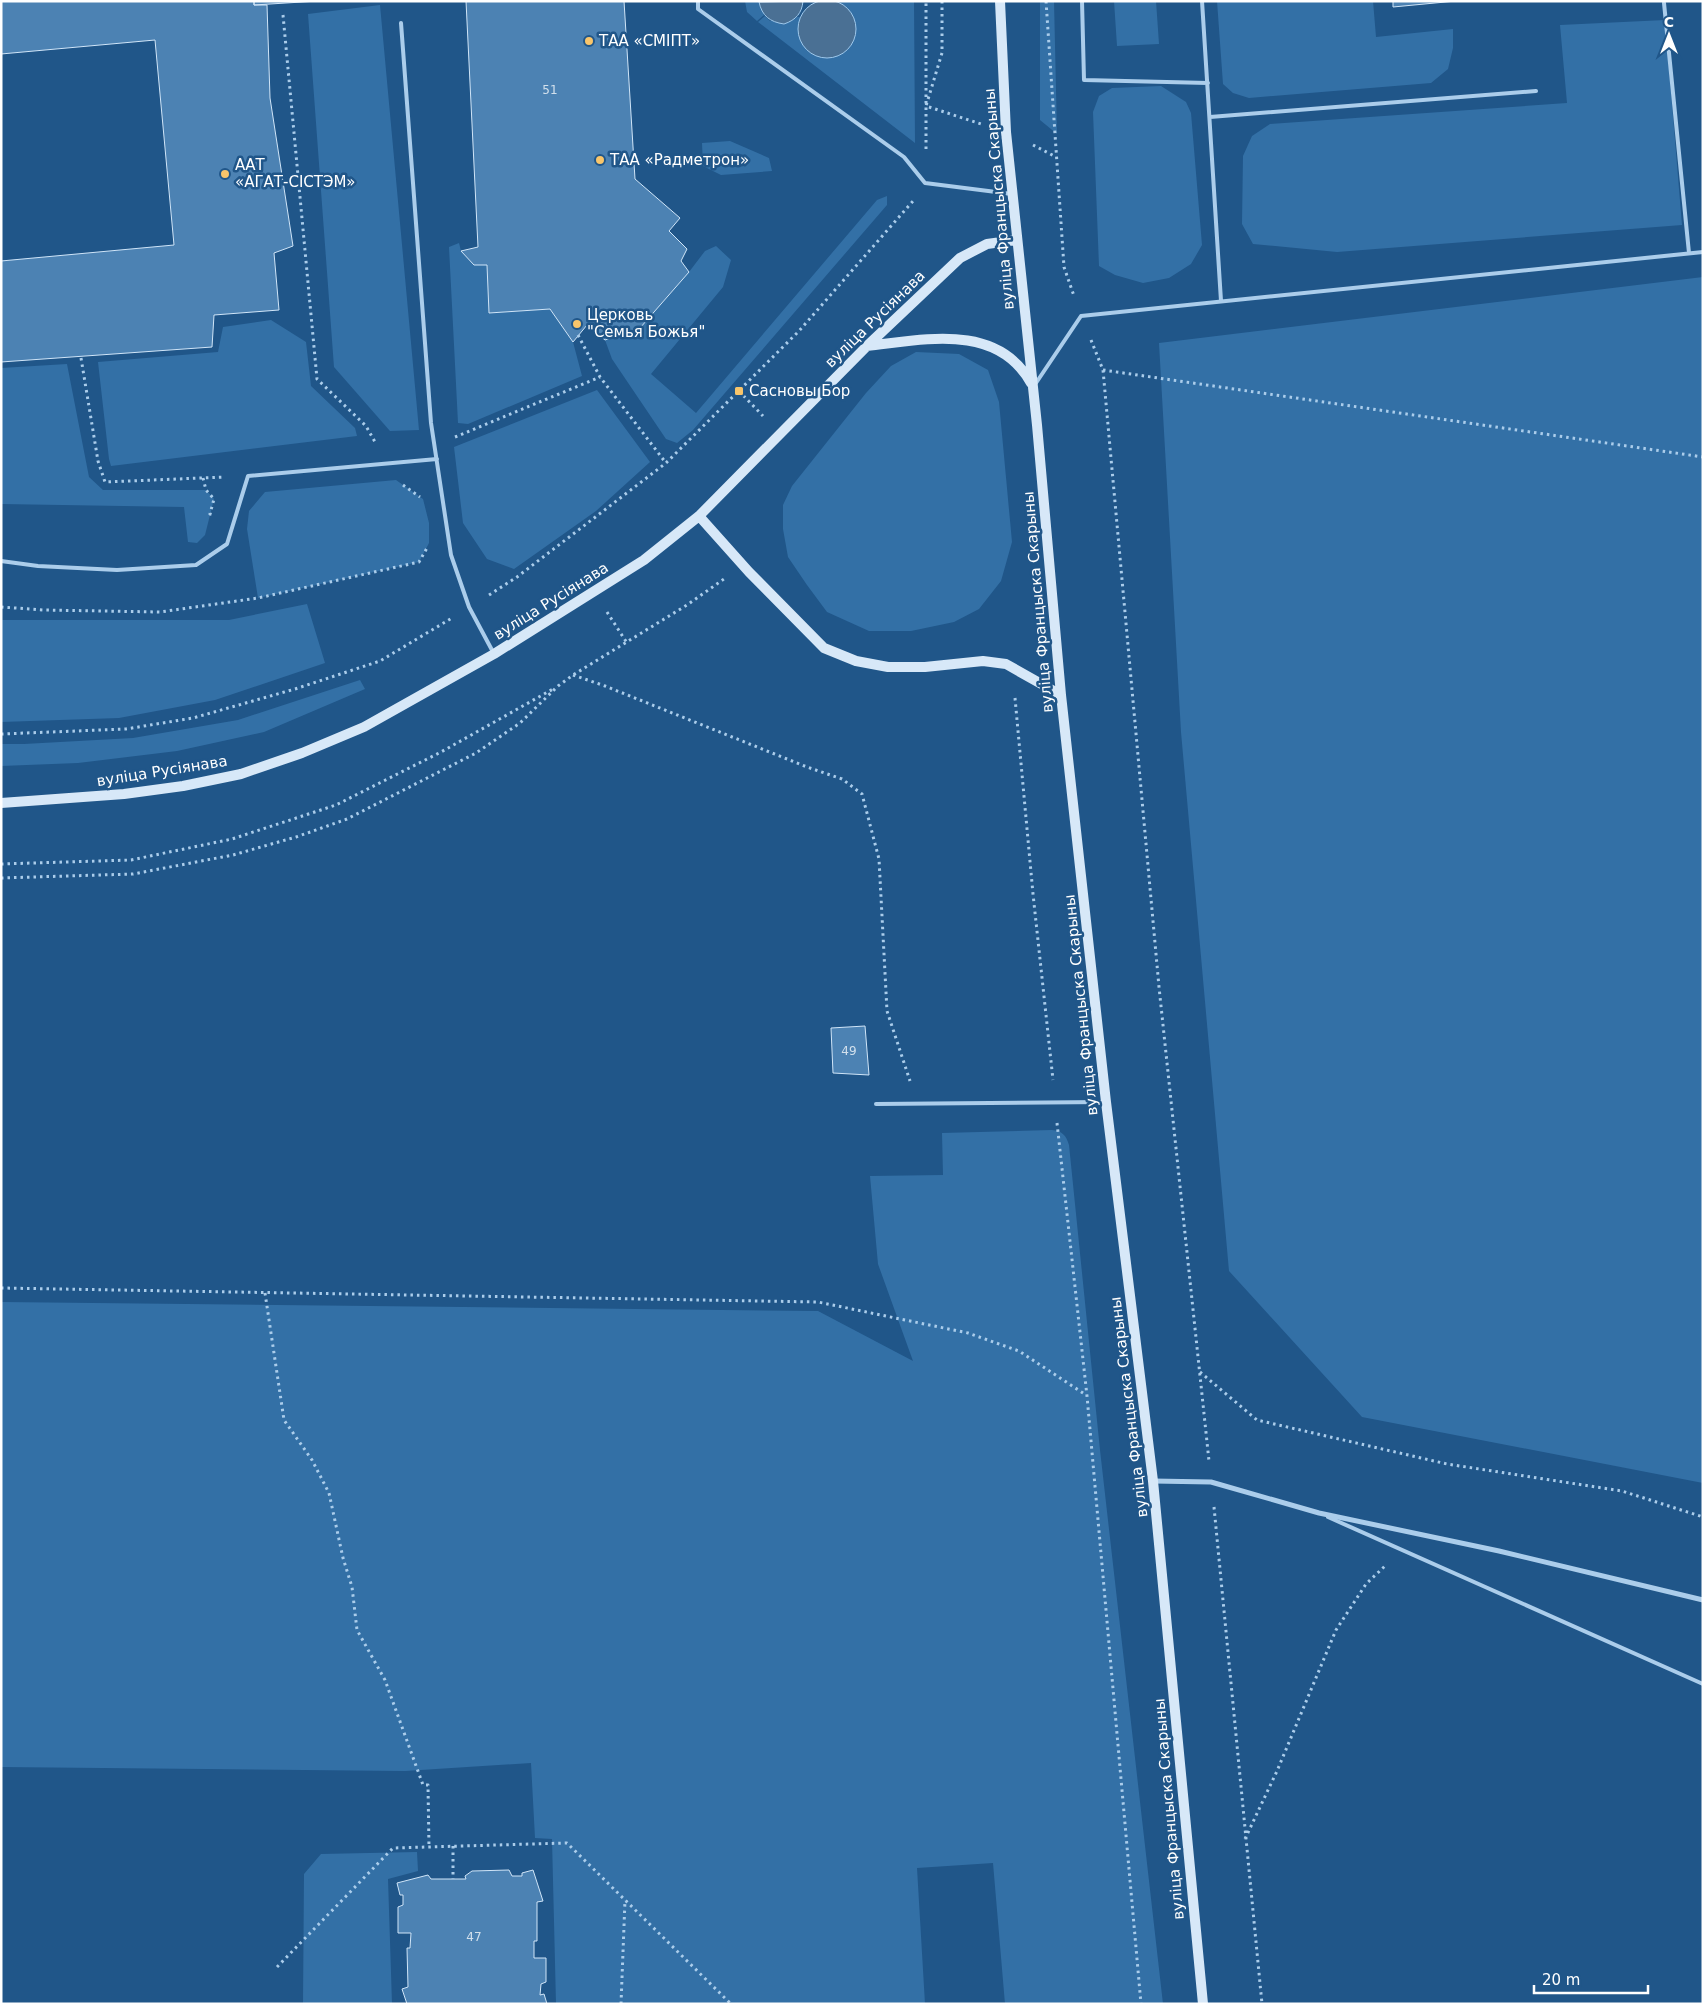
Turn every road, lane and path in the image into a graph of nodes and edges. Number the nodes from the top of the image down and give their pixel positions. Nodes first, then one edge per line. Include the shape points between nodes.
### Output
1 (698, 1) edge
2 (926, 1) edge
3 (942, 1) edge
4 (1000, 1) edge
5 (1046, 1) edge
6 (1082, 1) edge
7 (1202, 1) edge
8 (1664, 3) dead end
9 (283, 15) dead end
10 (401, 23) dead end
11 (1208, 83) junction
12 (1536, 91) dead end
13 (926, 106) junction
14 (1210, 117) junction
15 (926, 183) junction
16 (1012, 194) junction
17 (1016, 240) junction
18 (1703, 252) edge
19 (1689, 253) junction
20 (1221, 301) junction
21 (1081, 316) junction
22 (578, 335) dead end
23 (866, 346) junction
24 (82, 358) dead end
25 (1103, 370) junction
26 (600, 377) junction
27 (1033, 387) junction
28 (739, 391) junction
29 (780, 433) junction
30 (435, 445) junction
31 (1703, 457) edge
32 (437, 459) junction
33 (666, 463) junction
34 (388, 464) junction
35 (248, 476) junction
36 (203, 478) junction
37 (423, 498) dead end
38 (699, 516) junction
39 (233, 520) junction
40 (429, 543) dead end
41 (1, 561) edge
42 (743, 566) junction
43 (594, 592) junction
44 (1, 607) edge
45 (469, 607) junction
46 (627, 643) junction
47 (494, 654) junction
48 (1013, 667) junction
49 (573, 675) junction
50 (558, 686) junction
51 (1060, 694) junction
52 (1, 734) edge
53 (1, 803) edge
54 (1, 864) edge
55 (1, 878) edge
56 (1106, 1102) junction
57 (917, 1103) junction
58 (1055, 1103) junction
59 (876, 1104) dead end
60 (1, 1288) edge
61 (265, 1293) junction
62 (1200, 1372) junction
63 (1087, 1396) junction
64 (1153, 1481) junction
65 (1211, 1482) junction
66 (1319, 1513) junction
67 (1703, 1517) edge
68 (1403, 1550) junction
69 (1703, 1600) edge
70 (1703, 1684) edge
71 (1245, 1840) junction
72 (453, 1846) junction
73 (429, 1848) junction
74 (453, 1880) dead end
75 (625, 1899) junction
76 (277, 1967) dead end
77 (621, 2004) edge
78 (731, 2004) edge
79 (1141, 2004) edge
80 (1203, 2004) edge
81 (1262, 2004) edge

1 - 15 lane via 698,9 904,157
2 - 13 path
3 - 13 path via 942,53
4 - 16 main road, вуліца Францыска Скарыны
5 - 21 path via 1064,267
6 - 11 lane via 1084,80
7 - 11 lane
8 - 19 lane
9 - 34 path via 317,379 366,426
10 - 30 lane
11 - 14 lane
12 - 14 lane
13 - 15 path
14 - 20 lane
15 - 16 lane
15 - 28 path via 908,209 799,331
16 - 17 main road, вуліца Францыска Скарыны
17 - 23 main road, вуліца Русіянава via 987,244 960,258
17 - 27 main road, вуліца Францыска Скарыны
18 - 19 lane
19 - 20 lane
20 - 21 lane
21 - 25 path
21 - 27 lane
22 - 26 path
23 - 27 main road via 963,338 997,349 1013,359
23 - 29 main road, вуліца Русіянава
24 - 36 path via 98,461 105,482
25 - 31 path
25 - 62 path via 1159,987
26 - 30 path
26 - 33 path
27 - 51 main road, вуліца Францыска Скарыны
28 - 29 path
28 - 33 path
29 - 38 main road, вуліца Русіянава
30 - 32 lane
32 - 34 lane
32 - 45 lane via 451,555
33 - 45 path via 516,577
34 - 35 lane
34 - 37 path via 396,480
35 - 36 path
35 - 39 lane
36 - 39 path via 206,490 214,498 210,514
38 - 42 main road
38 - 43 main road, вуліца Русіянава via 644,560
39 - 41 lane via 227,544 196,565 117,570
40 - 44 path via 419,562 213,606 160,612
42 - 46 path
42 - 48 main road via 824,648 856,661 888,667 982,661
43 - 46 path
43 - 47 main road, вуліца Русіянава
45 - 47 lane
45 - 52 path via 380,661 193,718 126,729
46 - 49 path
47 - 53 main road, вуліца Русіянава via 364,727 241,774 124,794
48 - 51 main road
48 - 58 path
49 - 50 path
49 - 57 path via 842,779 862,794 879,859 887,1011
50 - 54 path via 441,752 336,805 251,833 131,860
50 - 55 path via 520,723 476,753 347,819 296,837 233,855 133,874
51 - 56 main road, вуліца Францыска Скарыны
56 - 58 lane
56 - 64 main road, вуліца Францыска Скарыны
57 - 58 lane
57 - 59 lane
58 - 63 path
60 - 61 path
61 - 63 path via 818,1302 968,1332 1019,1351
61 - 73 path via 284,1420 312,1460 329,1493 352,1587 357,1630 385,1680 423,1785 428,1785
62 - 65 path
62 - 67 path via 1257,1420 1447,1464 1622,1491
63 - 79 path
64 - 65 street
64 - 80 main road, вуліца Францыска Скарыны
65 - 66 street
65 - 71 path
66 - 68 lane
66 - 69 street via 1499,1551
68 - 70 lane
68 - 71 path via 1366,1584 1336,1630
71 - 81 path
72 - 73 path
72 - 74 path
72 - 75 path via 566,1843
73 - 76 path via 393,1848
75 - 77 path
75 - 78 path

